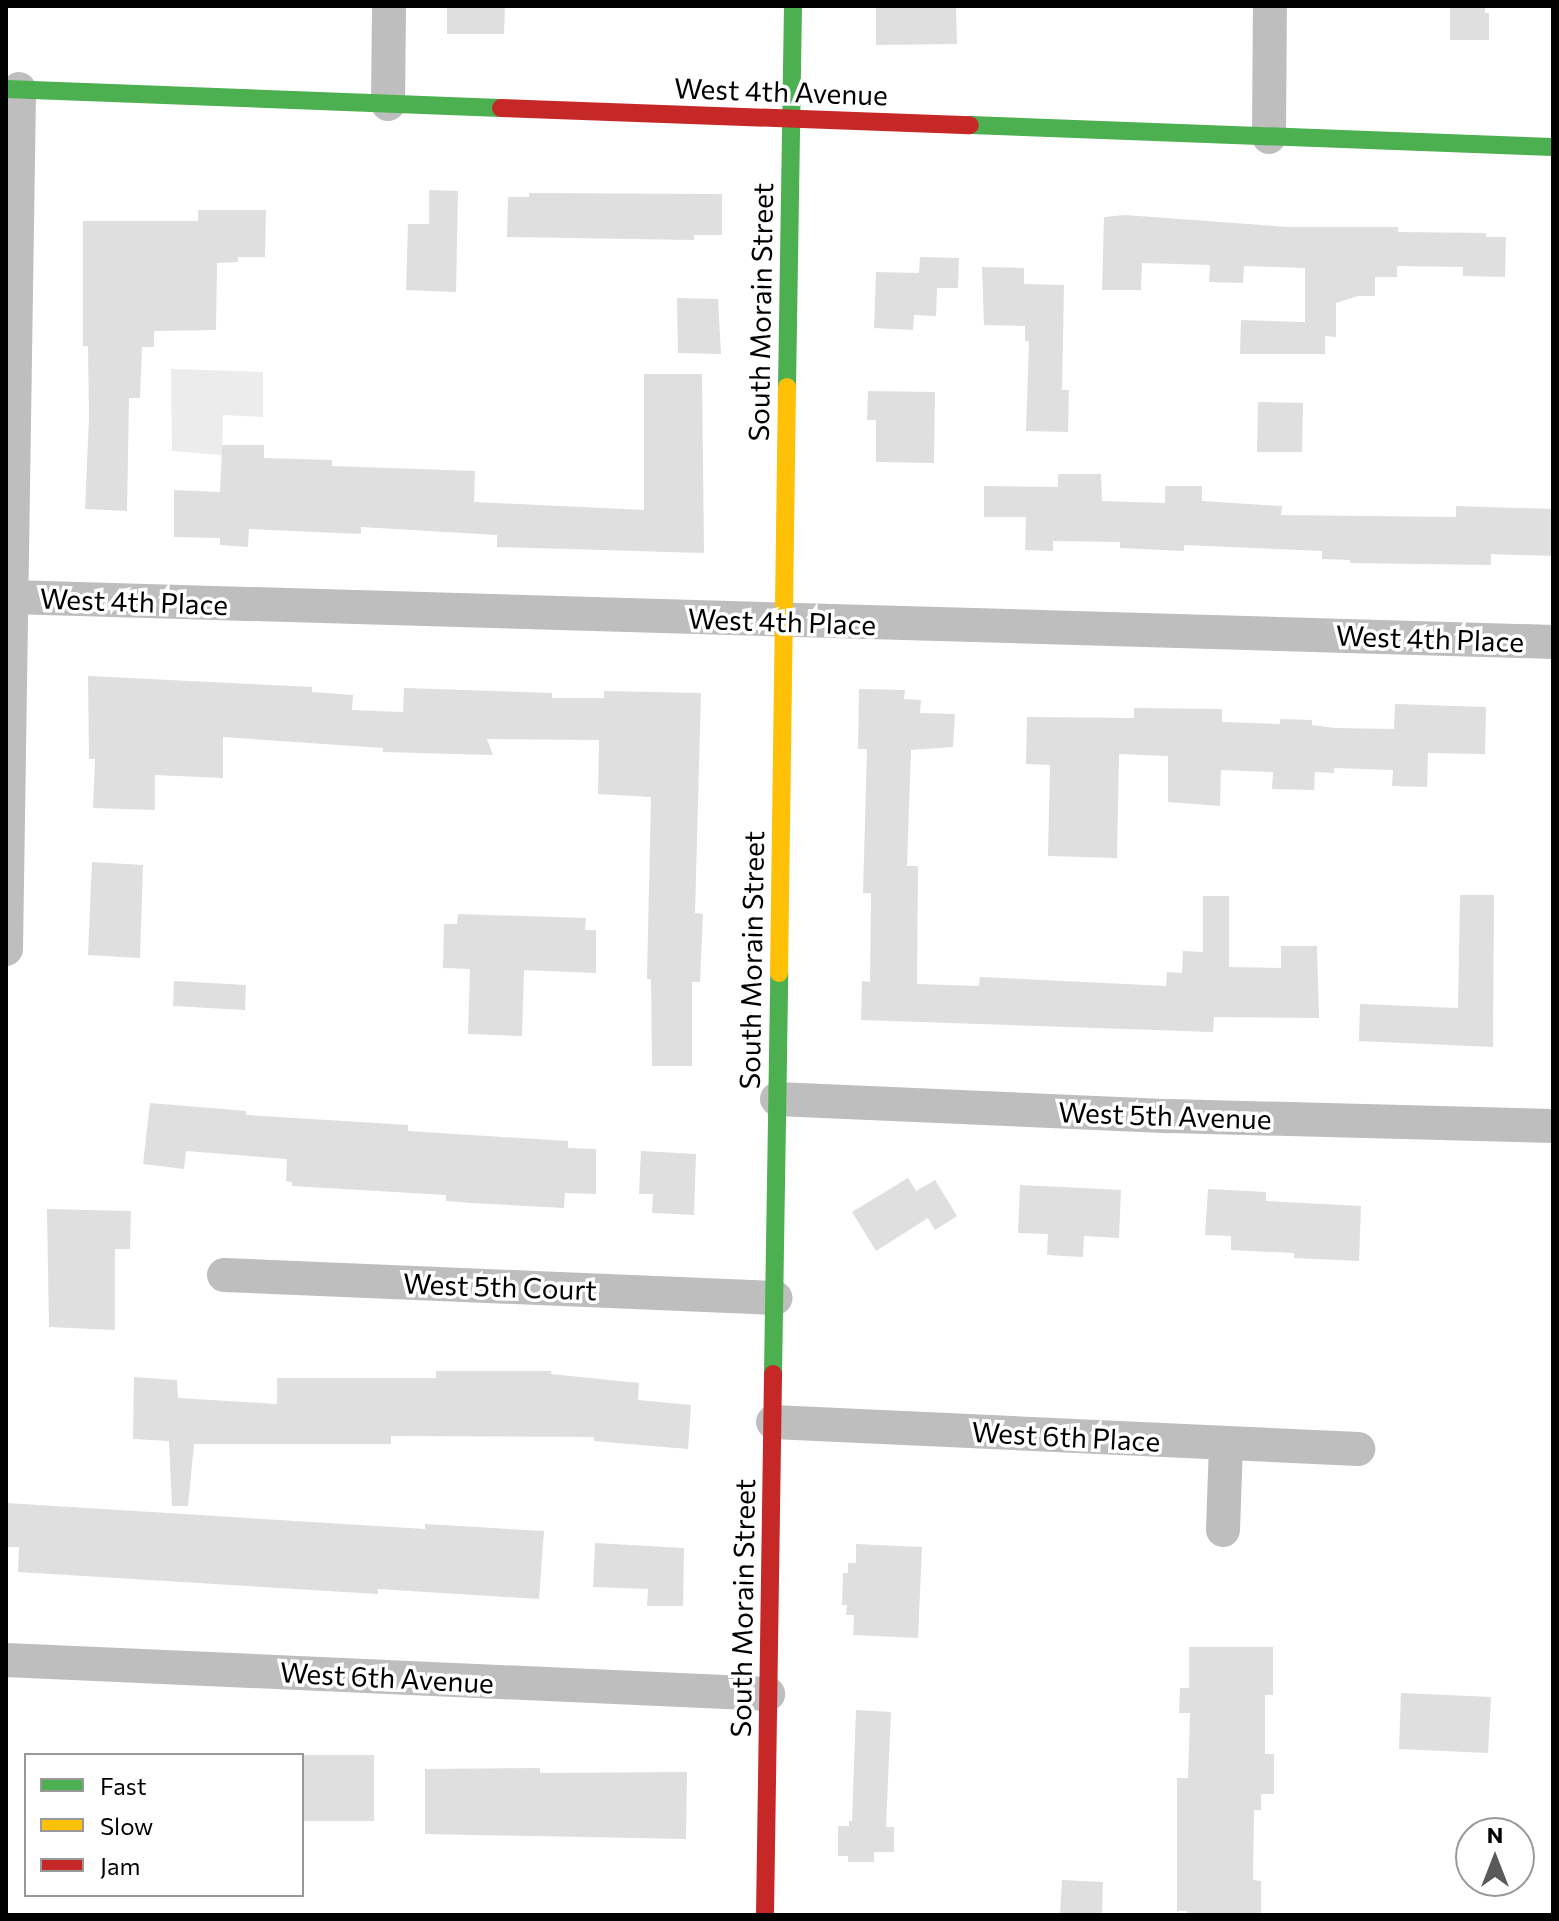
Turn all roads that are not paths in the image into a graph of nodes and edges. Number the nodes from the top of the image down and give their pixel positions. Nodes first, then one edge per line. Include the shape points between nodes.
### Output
1 (389, 6) edge
2 (793, 6) edge
3 (1270, 6) edge
4 (12, 89) edge
5 (388, 104) junction
6 (791, 119) junction
7 (1269, 137) junction
8 (1553, 147) edge
9 (11, 597) junction
10 (783, 621) junction
11 (1553, 642) edge
12 (6, 949) edge
13 (777, 1099) junction
14 (1553, 1126) edge
15 (224, 1275) dead end
16 (776, 1298) junction
17 (773, 1422) junction
18 (1226, 1443) junction
19 (1358, 1449) dead end
20 (1223, 1530) dead end
21 (6, 1660) edge
22 (768, 1694) junction
23 (765, 1915) edge

1 - 5 street
2 - 6 street, South Morain Street
3 - 7 street
4 - 5 street, West 4th Avenue
4 - 9 street
5 - 6 street, West 4th Avenue
6 - 7 street, West 4th Avenue
6 - 10 street, South Morain Street
7 - 8 street, West 4th Avenue
9 - 10 street, West 4th Place
9 - 12 street
10 - 11 street, West 4th Place
10 - 13 street, South Morain Street
13 - 14 street, West 5th Avenue
13 - 16 street, South Morain Street
15 - 16 street, West 5th Court
16 - 17 street, South Morain Street
17 - 18 street, West 6th Place
17 - 22 street, South Morain Street
18 - 19 street, West 6th Place
18 - 20 street
21 - 22 street, West 6th Avenue
22 - 23 street, South Morain Street

